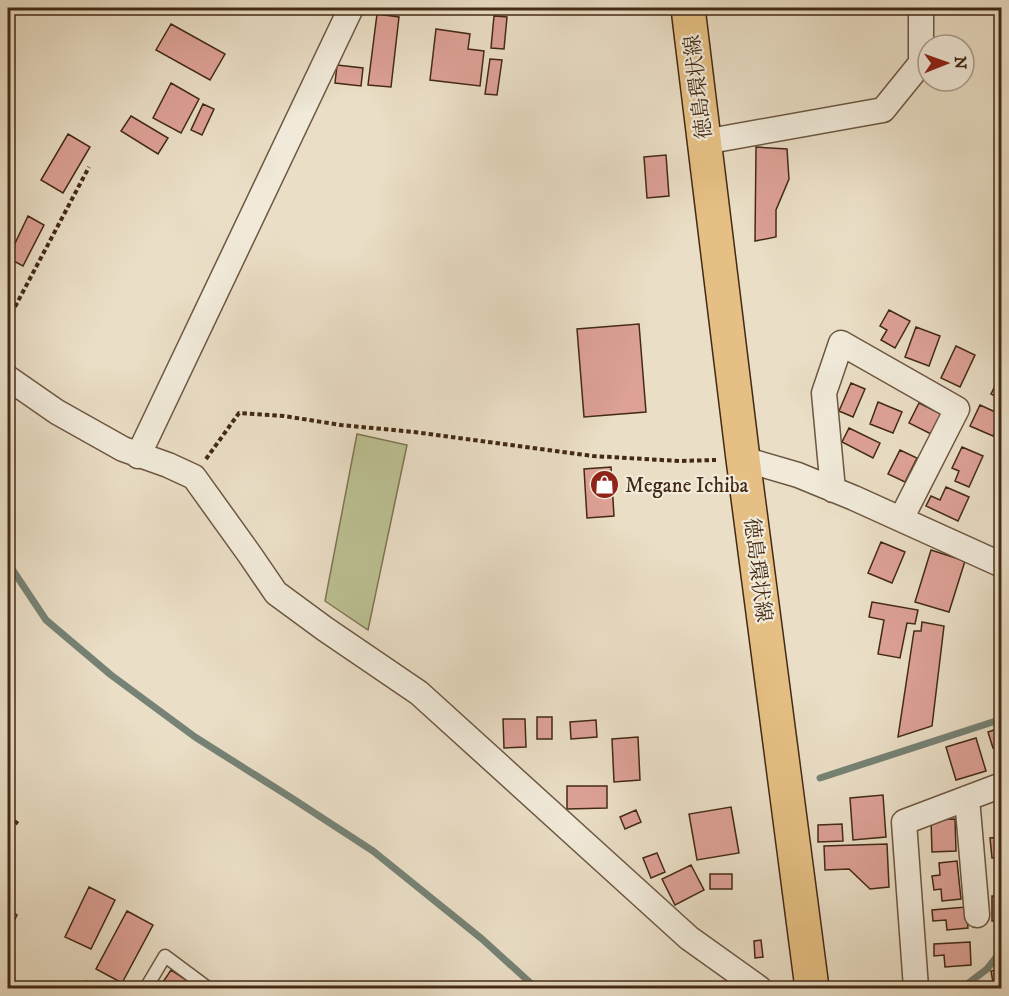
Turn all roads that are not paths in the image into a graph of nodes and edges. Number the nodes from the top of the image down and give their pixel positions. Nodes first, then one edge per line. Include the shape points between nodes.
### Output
1 (351, 8) edge
2 (688, 8) edge
3 (921, 8) edge
4 (704, 142) junction
5 (8, 378) edge
6 (138, 456) junction
7 (743, 459) junction
8 (833, 490) junction
9 (901, 519) junction
10 (1002, 565) edge
11 (1002, 785) edge
12 (967, 798) junction
13 (977, 915) dead end
14 (146, 988) edge
15 (208, 988) edge
16 (759, 988) edge
17 (812, 988) edge
18 (916, 988) edge

1 - 6 street
2 - 4 main road, 徳島環状線
3 - 4 street via 921,63 883,110
4 - 7 main road, 徳島環状線
5 - 6 street via 57,412
6 - 16 street via 194,477 276,593 419,693 689,938
7 - 8 street
7 - 17 main road, 徳島環状線
8 - 9 street
8 - 9 street via 824,393 841,343 957,409
9 - 10 street
11 - 12 street
12 - 13 street
12 - 18 street via 904,822
14 - 15 lane via 165,956

